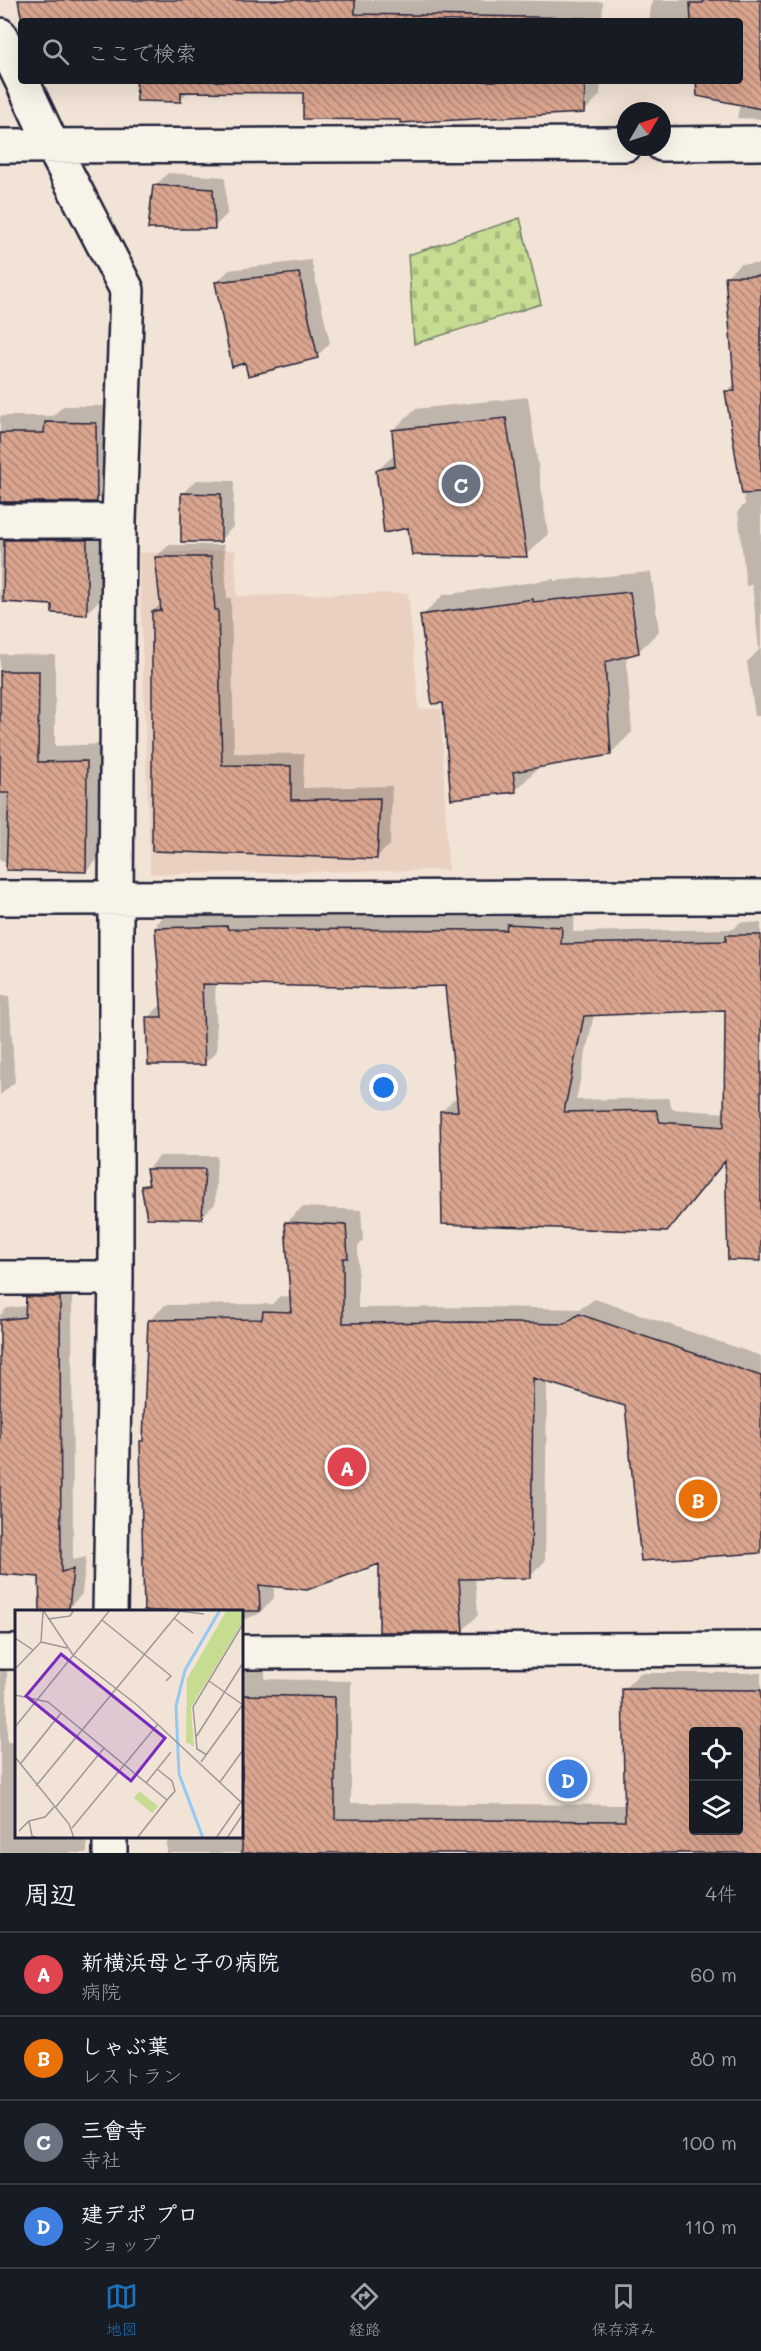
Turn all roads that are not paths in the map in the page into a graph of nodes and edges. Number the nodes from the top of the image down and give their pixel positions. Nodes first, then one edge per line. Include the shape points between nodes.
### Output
1 (0, 35) edge
2 (18, 74) edge
3 (23, 84) edge
4 (761, 143) edge
5 (617, 144) edge
6 (671, 144) edge
7 (0, 147) edge
8 (53, 147) junction
9 (0, 521) edge
10 (119, 521) junction
11 (761, 897) edge
12 (0, 898) edge
13 (116, 899) junction
14 (0, 1278) edge
15 (116, 1278) junction
16 (110, 1610) edge
17 (761, 1649) edge
18 (243, 1652) edge
19 (110, 1838) edge
20 (111, 1853) edge

1 - 2 street
3 - 8 street
4 - 6 street
5 - 8 street
7 - 8 street
8 - 10 street via 127,290
9 - 10 street
10 - 13 street
11 - 13 street
12 - 13 street
13 - 15 street
14 - 15 street
15 - 16 street
17 - 18 street
19 - 20 street

